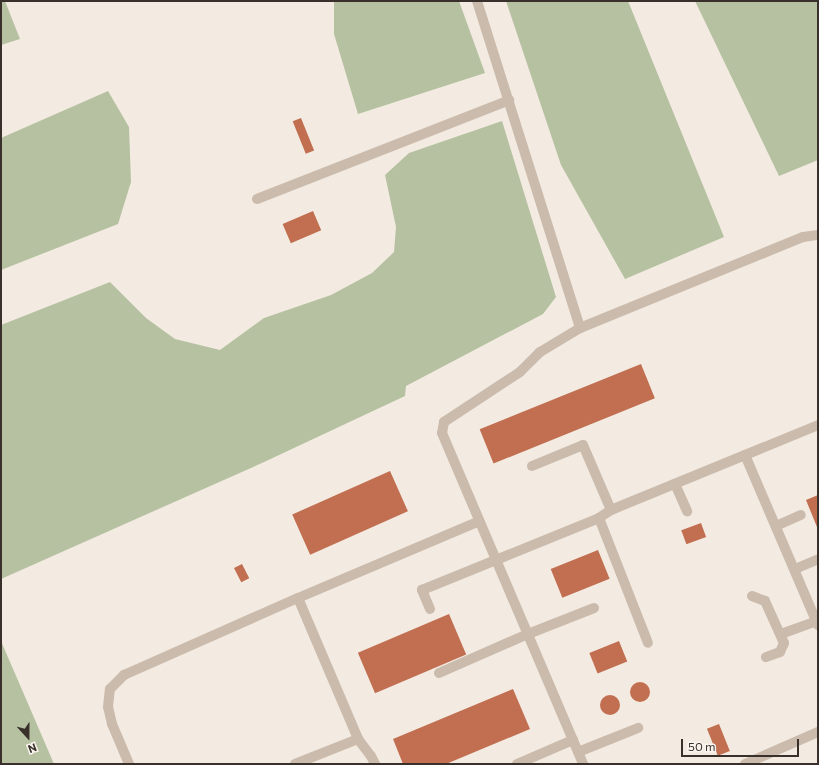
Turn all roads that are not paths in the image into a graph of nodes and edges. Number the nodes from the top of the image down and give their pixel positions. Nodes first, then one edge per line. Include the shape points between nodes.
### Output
1 (477, 1) edge
2 (509, 100) junction
3 (257, 199) dead end
4 (818, 235) edge
5 (580, 328) junction
6 (818, 425) edge
7 (745, 455) junction
8 (532, 466) dead end
9 (675, 484) junction
10 (611, 510) junction
11 (687, 512) dead end
12 (801, 515) dead end
13 (600, 518) junction
14 (479, 522) junction
15 (776, 526) junction
16 (496, 559) junction
17 (818, 559) edge
18 (795, 569) junction
19 (752, 596) dead end
20 (298, 598) junction
21 (594, 608) dead end
22 (430, 609) dead end
23 (817, 623) edge
24 (528, 634) junction
25 (781, 634) junction
26 (648, 643) dead end
27 (766, 657) dead end
28 (439, 673) dead end
29 (638, 728) dead end
30 (818, 732) edge
31 (358, 739) junction
32 (573, 740) junction
33 (578, 752) junction
34 (129, 764) edge
35 (295, 764) edge
36 (375, 764) edge
37 (517, 764) edge
38 (583, 764) edge
39 (745, 764) edge

1 - 2 street
2 - 3 street
2 - 5 street
4 - 5 street via 803,237
5 - 14 street via 540,352 520,372 444,422 442,433
6 - 7 street
7 - 9 street
7 - 15 street
8 - 10 street via 582,445
9 - 10 street
9 - 11 street
10 - 13 street
12 - 15 street
13 - 16 street
13 - 26 street
14 - 16 street
14 - 20 street
15 - 18 street
16 - 22 street via 422,590
16 - 24 street
17 - 18 street
18 - 23 street
19 - 25 street via 765,601
20 - 31 street
20 - 34 street via 124,675 110,689 108,707 112,724
21 - 24 street
23 - 25 street
24 - 28 street
24 - 32 street
25 - 27 street via 784,643 780,652
29 - 33 street
30 - 39 street
31 - 35 street
31 - 36 street
32 - 33 street
32 - 37 street
33 - 38 street

